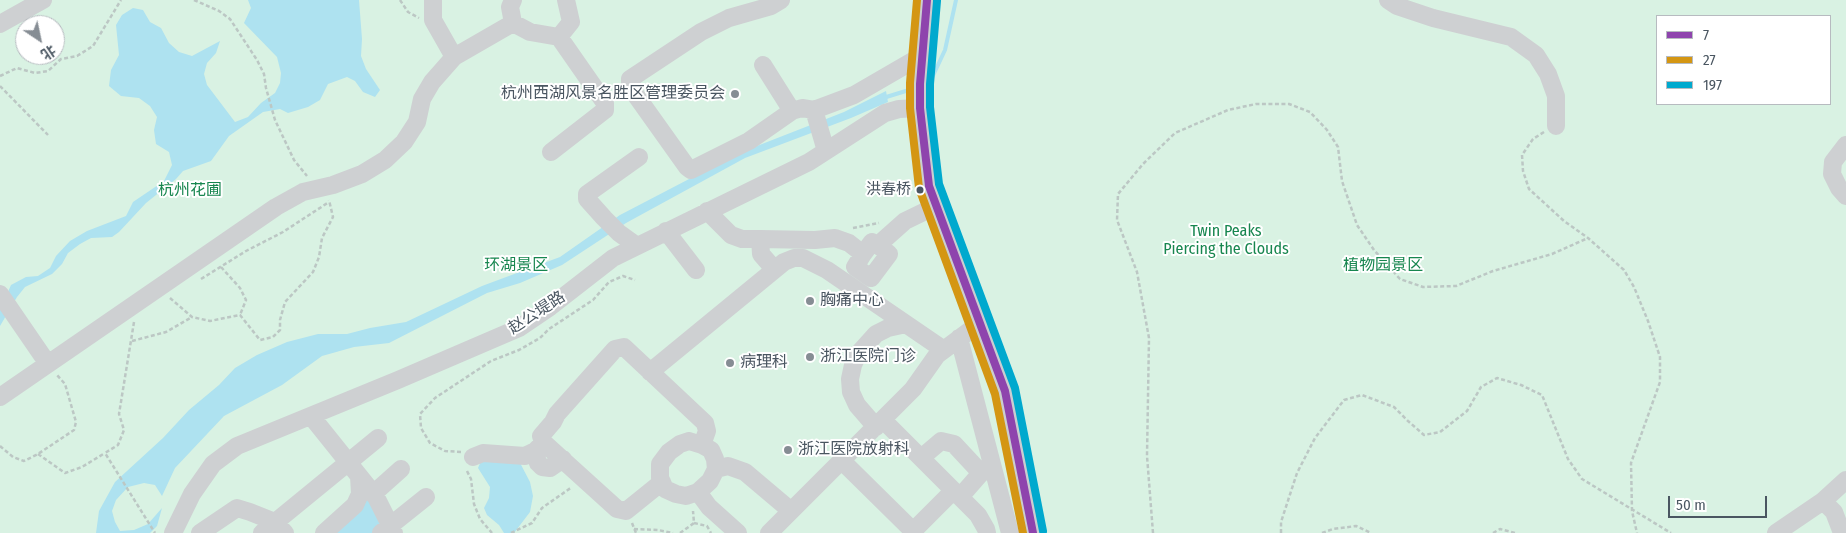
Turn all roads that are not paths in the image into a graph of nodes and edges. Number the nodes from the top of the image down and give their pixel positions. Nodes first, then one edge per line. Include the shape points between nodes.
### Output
1 (43, 0) edge
2 (433, 0) edge
3 (513, 0) edge
4 (566, 0) edge
5 (781, 0) edge
6 (928, 0) edge
7 (1388, 0) edge
8 (512, 23) junction
9 (0, 24) edge
10 (559, 37) junction
11 (923, 55) junction
12 (454, 57) junction
13 (763, 65) dead end
14 (920, 108) junction
15 (792, 111) junction
16 (815, 114) junction
17 (1556, 126) road end
18 (823, 143) junction
19 (1846, 145) edge
20 (551, 152) dead end
21 (639, 157) dead end
22 (1846, 196) edge
23 (936, 206) junction
24 (707, 211) junction
25 (666, 231) junction
26 (760, 239) junction
27 (637, 246) junction
28 (696, 270) dead end
29 (774, 270) junction
30 (0, 294) edge
31 (980, 323) junction
32 (906, 324) junction
33 (959, 338) junction
34 (944, 350) junction
35 (48, 364) junction
36 (650, 372) junction
37 (0, 397) edge
38 (310, 416) junction
39 (879, 423) junction
40 (378, 438) dead end
41 (702, 445) junction
42 (539, 446) junction
43 (473, 457) road end
44 (921, 458) junction
45 (841, 460) junction
46 (401, 469) dead end
47 (716, 469) junction
48 (987, 469) junction
49 (354, 470) junction
50 (1846, 480) edge
51 (662, 482) junction
52 (694, 493) junction
53 (373, 494) junction
54 (957, 494) junction
55 (426, 498) dead end
56 (1823, 501) junction
57 (790, 510) junction
58 (274, 529) edge
59 (388, 531) edge
60 (912, 532) edge
61 (173, 533) edge
62 (200, 533) edge
63 (324, 533) edge
64 (738, 533) edge
65 (769, 533) edge
66 (986, 533) edge
67 (1010, 533) edge
68 (1033, 533) edge
69 (1776, 533) edge
70 (1842, 533) edge

1 - 9 street
2 - 12 street via 432,20
3 - 8 street via 510,7
4 - 10 street via 571,22
5 - 15 street via 772,6 729,18 701,32 630,79 630,87 691,170 749,141
6 - 11 main road
7 - 17 street via 1433,18 1511,37 1536,55 1556,96
8 - 10 street via 530,32
8 - 12 street
10 - 20 street via 605,103 605,110
11 - 14 main road
11 - 16 street
12 - 35 street via 432,82 422,99 417,122 404,142 385,160 325,195 303,192 276,207
13 - 15 street
14 - 18 street, 赵公堤路 via 899,109 885,114
14 - 23 main road via 929,186
15 - 16 street via 802,108
16 - 18 street
18 - 24 street, 赵公堤路 via 809,162
19 - 22 street via 1833,162 1832,174
21 - 27 street via 587,194 587,199 606,220
23 - 26 street via 905,221 871,250 835,238
23 - 31 main road
24 - 25 street, 赵公堤路
24 - 26 street via 731,235
25 - 27 street, 赵公堤路
25 - 28 street
26 - 29 street via 761,254
27 - 38 street, 赵公堤路 via 613,258 518,328
29 - 32 street via 784,262 803,258
29 - 36 street
30 - 35 street
31 - 33 street
31 - 68 main road via 1005,391
32 - 34 street
32 - 39 street via 876,334 858,354 853,365 851,392 857,405
33 - 34 street
33 - 48 street
34 - 39 street via 913,390
35 - 37 street
36 - 41 street via 705,424 707,431
36 - 42 street via 624,347 615,349 556,414 541,436
38 - 49 street
38 - 61 street, 赵公堤路 via 237,446 213,464 192,494
39 - 44 street
39 - 45 street
40 - 49 street
41 - 47 street via 711,450
41 - 51 street via 689,441 669,452 660,464
42 - 43 street via 525,456 483,453
42 - 51 street via 563,460 617,510 626,510
44 - 48 street via 941,441 954,444
44 - 54 street
45 - 57 street
45 - 60 street
46 - 53 street
47 - 52 street via 710,482
47 - 57 street via 728,466 745,472
48 - 54 street
48 - 67 street
49 - 53 street
49 - 58 street
49 - 63 street via 360,494 355,505
50 - 56 street
51 - 52 street via 665,489 676,494 686,496
52 - 64 street
53 - 59 street
54 - 60 street
54 - 66 street via 978,515
55 - 59 street
56 - 69 street
56 - 70 street via 1834,512
57 - 65 street
58 - 62 street via 250,512 237,508

